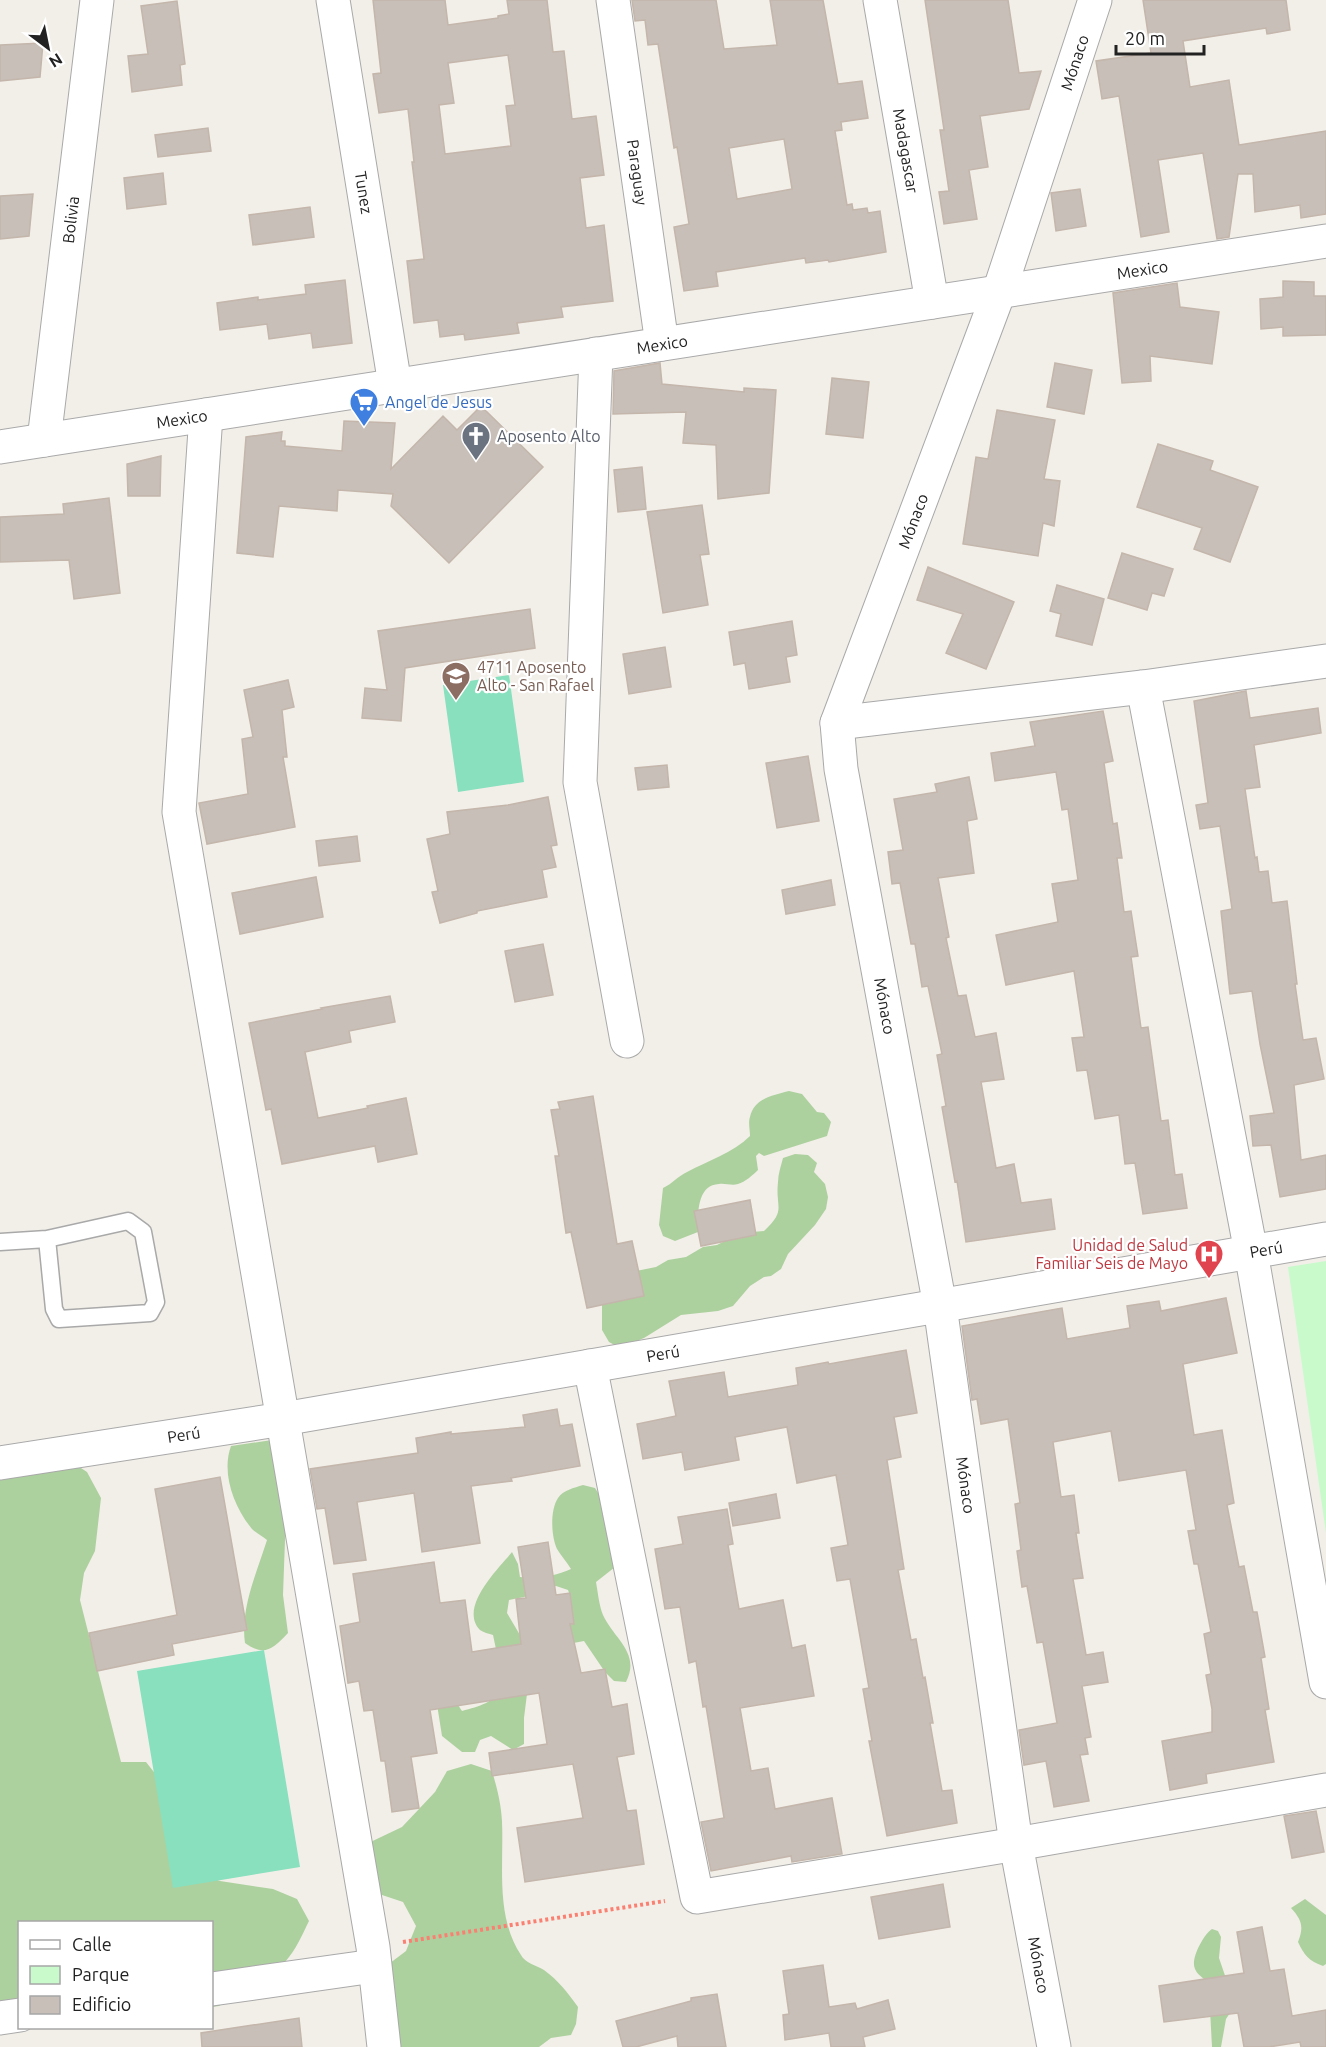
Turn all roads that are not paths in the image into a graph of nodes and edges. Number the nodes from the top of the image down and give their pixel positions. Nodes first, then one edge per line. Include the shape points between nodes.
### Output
1 (97, 0) edge
2 (333, 0) edge
3 (612, 0) edge
4 (880, 0) edge
5 (1095, 0) edge
6 (1326, 241) edge
7 (999, 292) junction
8 (932, 302) junction
9 (662, 344) junction
10 (597, 354) junction
11 (395, 385) junction
12 (206, 415) junction
13 (44, 440) junction
14 (0, 447) edge
15 (1326, 661) edge
16 (1143, 687) junction
17 (837, 723) junction
18 (627, 1041) dead end
19 (47, 1239) junction
20 (1326, 1239) edge
21 (0, 1242) edge
22 (1251, 1252) junction
23 (940, 1306) junction
24 (590, 1366) junction
25 (283, 1419) junction
26 (0, 1463) edge
27 (1326, 1682) edge
28 (1326, 1790) edge
29 (1016, 1844) junction
30 (373, 1957) junction
31 (213, 1989) edge
32 (18, 2015) edge
33 (0, 2018) edge
34 (384, 2047) edge
35 (1054, 2047) edge

1 - 13 street, Bolivia
2 - 11 street, Tunez
3 - 9 street, Paraguay
4 - 8 street, Madagascar
5 - 7 street, Mónaco
6 - 7 street, Mexico
7 - 8 street, Mexico
7 - 17 street, Mónaco
8 - 9 street, Mexico
9 - 10 street, Mexico
10 - 11 street, Mexico
10 - 18 street via 580,782
11 - 12 street, Mexico
12 - 13 street, Mexico
12 - 25 street via 180,812
13 - 14 street, Mexico
15 - 16 street
16 - 17 street
16 - 22 street
17 - 23 street, Mónaco via 841,769
19 - 19 lane via 128,1221 143,1232 156,1302 150,1313 59,1319 54,1309
19 - 21 lane
20 - 22 street, Perú
22 - 23 street, Perú
22 - 27 street
23 - 24 street, Perú
23 - 29 street, Mónaco
24 - 25 street, Perú
24 - 29 street via 697,1897
25 - 26 street, Perú
25 - 30 street
28 - 29 street
29 - 35 street, Mónaco
30 - 31 street
30 - 34 street
32 - 33 street

